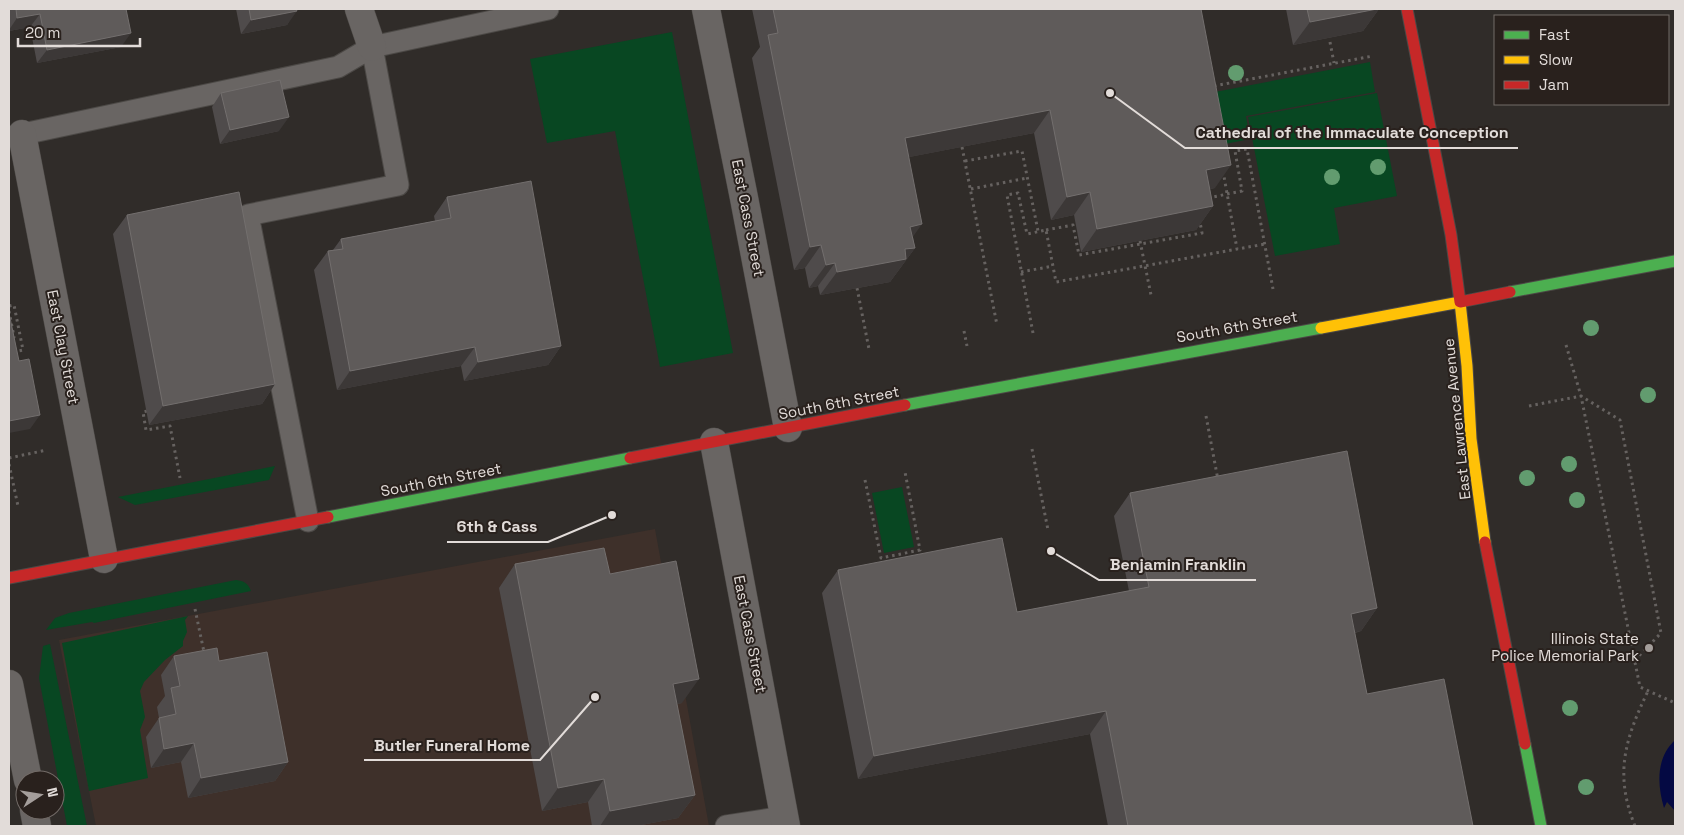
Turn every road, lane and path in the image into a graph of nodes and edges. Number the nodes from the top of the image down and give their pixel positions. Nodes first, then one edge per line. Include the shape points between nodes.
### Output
1 (359, 9) edge
2 (548, 9) edge
3 (706, 9) edge
4 (1407, 9) edge
5 (1330, 42) edge
6 (372, 47) junction
7 (1373, 56) dead end
8 (1334, 63) junction
9 (1207, 87) edge
10 (15, 135) edge
11 (962, 147) edge
12 (966, 162) junction
13 (1222, 165) edge
14 (1027, 178) junction
15 (971, 189) junction
16 (1227, 194) junction
17 (1204, 199) edge
18 (1199, 217) edge
19 (1046, 230) junction
20 (1038, 231) junction
21 (1140, 242) junction
22 (1265, 244) junction
23 (1237, 249) junction
24 (1675, 261) edge
25 (1053, 266) junction
26 (1145, 266) junction
27 (1021, 272) junction
28 (857, 288) edge
29 (1274, 289) dead end
30 (1151, 295) dead end
31 (1460, 302) junction
32 (9, 306) edge
33 (9, 311) edge
34 (997, 325) dead end
35 (964, 331) dead end
36 (1033, 334) dead end
37 (9, 338) edge
38 (1566, 345) dead end
39 (967, 346) dead end
40 (869, 349) dead end
41 (9, 353) edge
42 (1581, 396) junction
43 (1530, 406) dead end
44 (146, 411) dead end
45 (1206, 416) dead end
46 (788, 428) junction
47 (714, 442) junction
48 (53, 449) dead end
49 (1032, 449) dead end
50 (9, 458) edge
51 (9, 464) edge
52 (905, 472) dead end
53 (180, 478) dead end
54 (865, 480) dead end
55 (1220, 488) edge
56 (18, 506) dead end
57 (308, 521) junction
58 (1048, 530) dead end
59 (104, 559) junction
60 (9, 578) edge
61 (195, 609) dead end
62 (204, 657) edge
63 (1635, 660) junction
64 (9, 684) edge
65 (1648, 691) junction
66 (1675, 703) edge
67 (26, 770) edge
68 (785, 822) edge
69 (726, 826) edge
70 (1541, 826) edge
71 (1635, 826) edge

1 - 6 street
2 - 6 lane
3 - 46 street, East Cass Street
4 - 31 main road, East Lawrence Avenue via 1451,235
5 - 8 path
6 - 10 lane via 338,67
6 - 57 lane via 398,185 248,215
7 - 8 path
8 - 9 path
10 - 59 street, East Clay Street
11 - 12 path
12 - 14 path via 1022,151
12 - 15 path
13 - 16 path
14 - 15 path
14 - 20 path
15 - 34 path
16 - 17 path
16 - 22 path via 1242,191 1235,151 1247,149
16 - 23 path
18 - 21 path via 1202,233
19 - 20 path
19 - 21 path via 1073,225 1079,255
19 - 25 path
20 - 27 path via 1027,234 1018,193 1007,195
21 - 26 path
22 - 23 path
22 - 29 path
23 - 26 path
24 - 31 main road, South 6th Street
25 - 26 path via 1056,282
25 - 27 path
26 - 30 path
27 - 36 path
28 - 40 path
31 - 46 main road, South 6th Street
31 - 70 main road, East Lawrence Avenue via 1470,439 1488,555
32 - 41 path via 14,305 23,350
33 - 37 path via 14,337
35 - 39 path
38 - 42 path
42 - 43 path
42 - 63 path
42 - 63 path via 1620,420 1661,633
44 - 53 path via 143,412 146,430 170,426
45 - 55 path
46 - 47 main road, South 6th Street
47 - 57 main road, South 6th Street
47 - 68 street, East Cass Street
48 - 50 path
49 - 58 path
51 - 56 path
52 - 54 path via 920,550 881,558
57 - 59 main road, South 6th Street
59 - 60 main road, South 6th Street
61 - 62 path
63 - 65 path via 1640,687
64 - 67 street
65 - 66 path
65 - 71 path via 1630,731 1624,763 1626,796
68 - 69 lane

